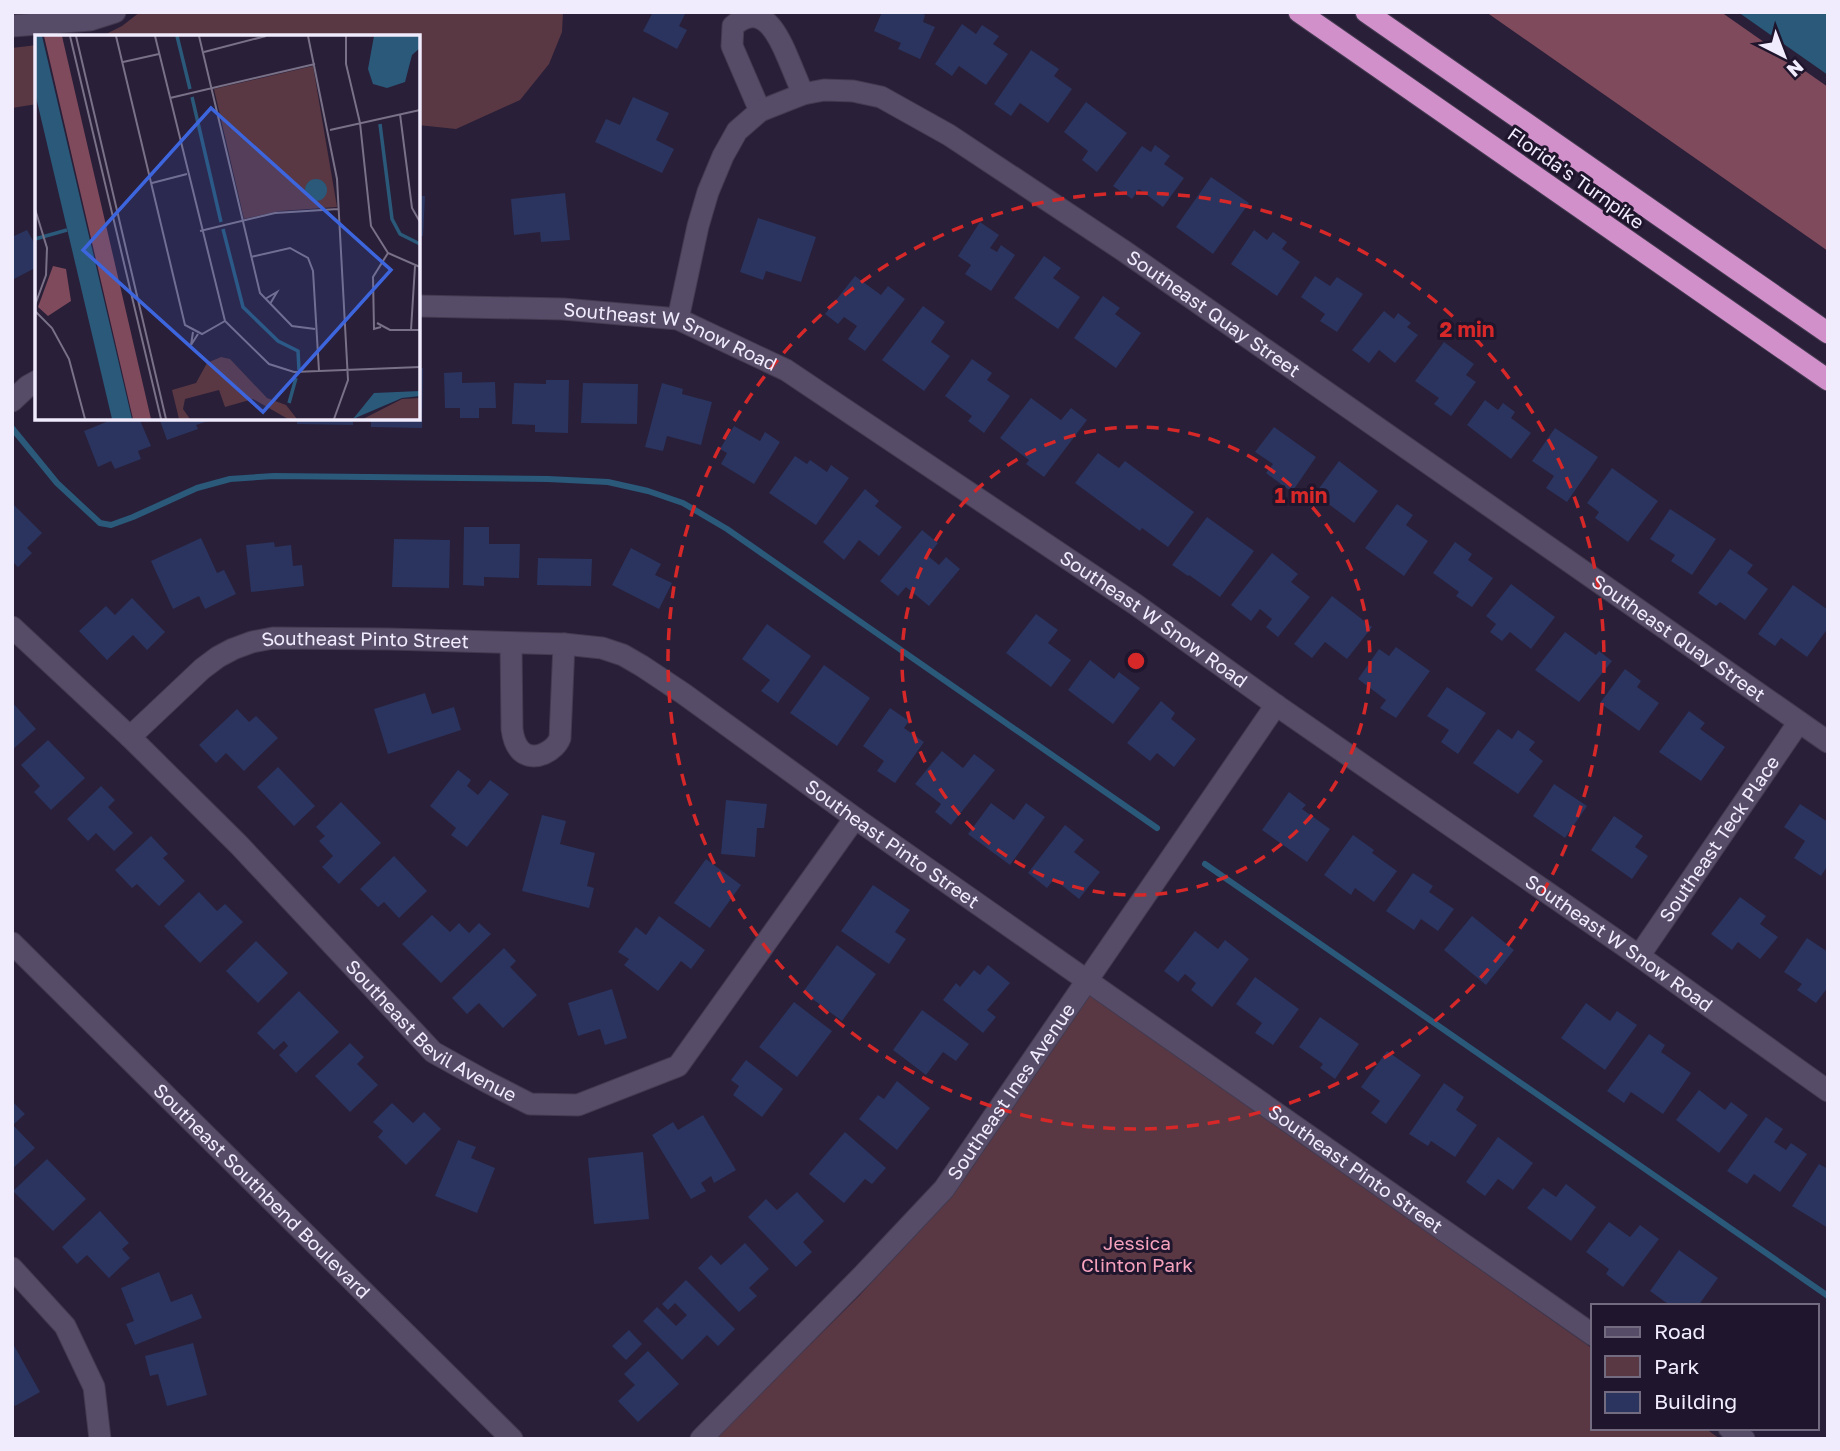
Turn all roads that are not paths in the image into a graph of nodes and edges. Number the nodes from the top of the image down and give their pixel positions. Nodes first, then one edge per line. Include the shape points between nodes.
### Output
1 (116, 12) edge
2 (1299, 12) edge
3 (1366, 12) edge
4 (12, 26) edge
5 (803, 94) junction
6 (760, 111) junction
7 (420, 306) edge
8 (678, 319) junction
9 (1828, 333) edge
10 (1828, 380) edge
11 (35, 382) edge
12 (12, 401) edge
13 (12, 627) edge
14 (511, 643) junction
15 (564, 644) junction
16 (1276, 705) junction
17 (1799, 722) junction
18 (130, 737) junction
19 (1828, 742) edge
20 (855, 818) junction
21 (12, 943) edge
22 (1639, 956) junction
23 (1086, 980) junction
24 (1828, 1091) edge
25 (12, 1268) edge
26 (1591, 1334) edge
27 (100, 1439) edge
28 (512, 1439) edge
29 (701, 1439) edge

1 - 4 street via 90,20
2 - 10 highway, Florida's Turnpike
3 - 9 highway, Florida's Turnpike
5 - 6 street, Southeast Quay Street
5 - 6 street via 772,25 763,16 747,15 733,26 732,46
5 - 17 street, Southeast Quay Street via 853,91 881,97 948,135 1136,259
6 - 8 street, Southeast Quay Street via 737,131 708,192
7 - 8 street, Southeast W Snow Road via 564,309
8 - 16 street, Southeast W Snow Road via 786,370 1135,604
11 - 12 street
13 - 18 street, Southeast Bevil Avenue
14 - 15 street, Southeast Pinto Street
14 - 15 street via 513,738 520,750 531,755 551,750 560,738
14 - 18 street, Southeast Pinto Street via 312,638 252,642 202,669
15 - 20 street, Southeast Pinto Street via 603,649 642,666
16 - 22 street, Southeast W Snow Road
16 - 23 street, Southeast Ines Avenue
17 - 19 street, Southeast Quay Street
17 - 22 street, Southeast Teck Place
18 - 20 street, Southeast Bevil Avenue via 239,845 433,1052 530,1104 578,1105 678,1066
20 - 23 street, Southeast Pinto Street
21 - 28 street, Southeast Southbend Boulevard
22 - 24 street, Southeast W Snow Road
23 - 26 street, Southeast Pinto Street
23 - 29 street, Southeast Ines Avenue via 944,1189
25 - 27 street via 65,1326 94,1387

